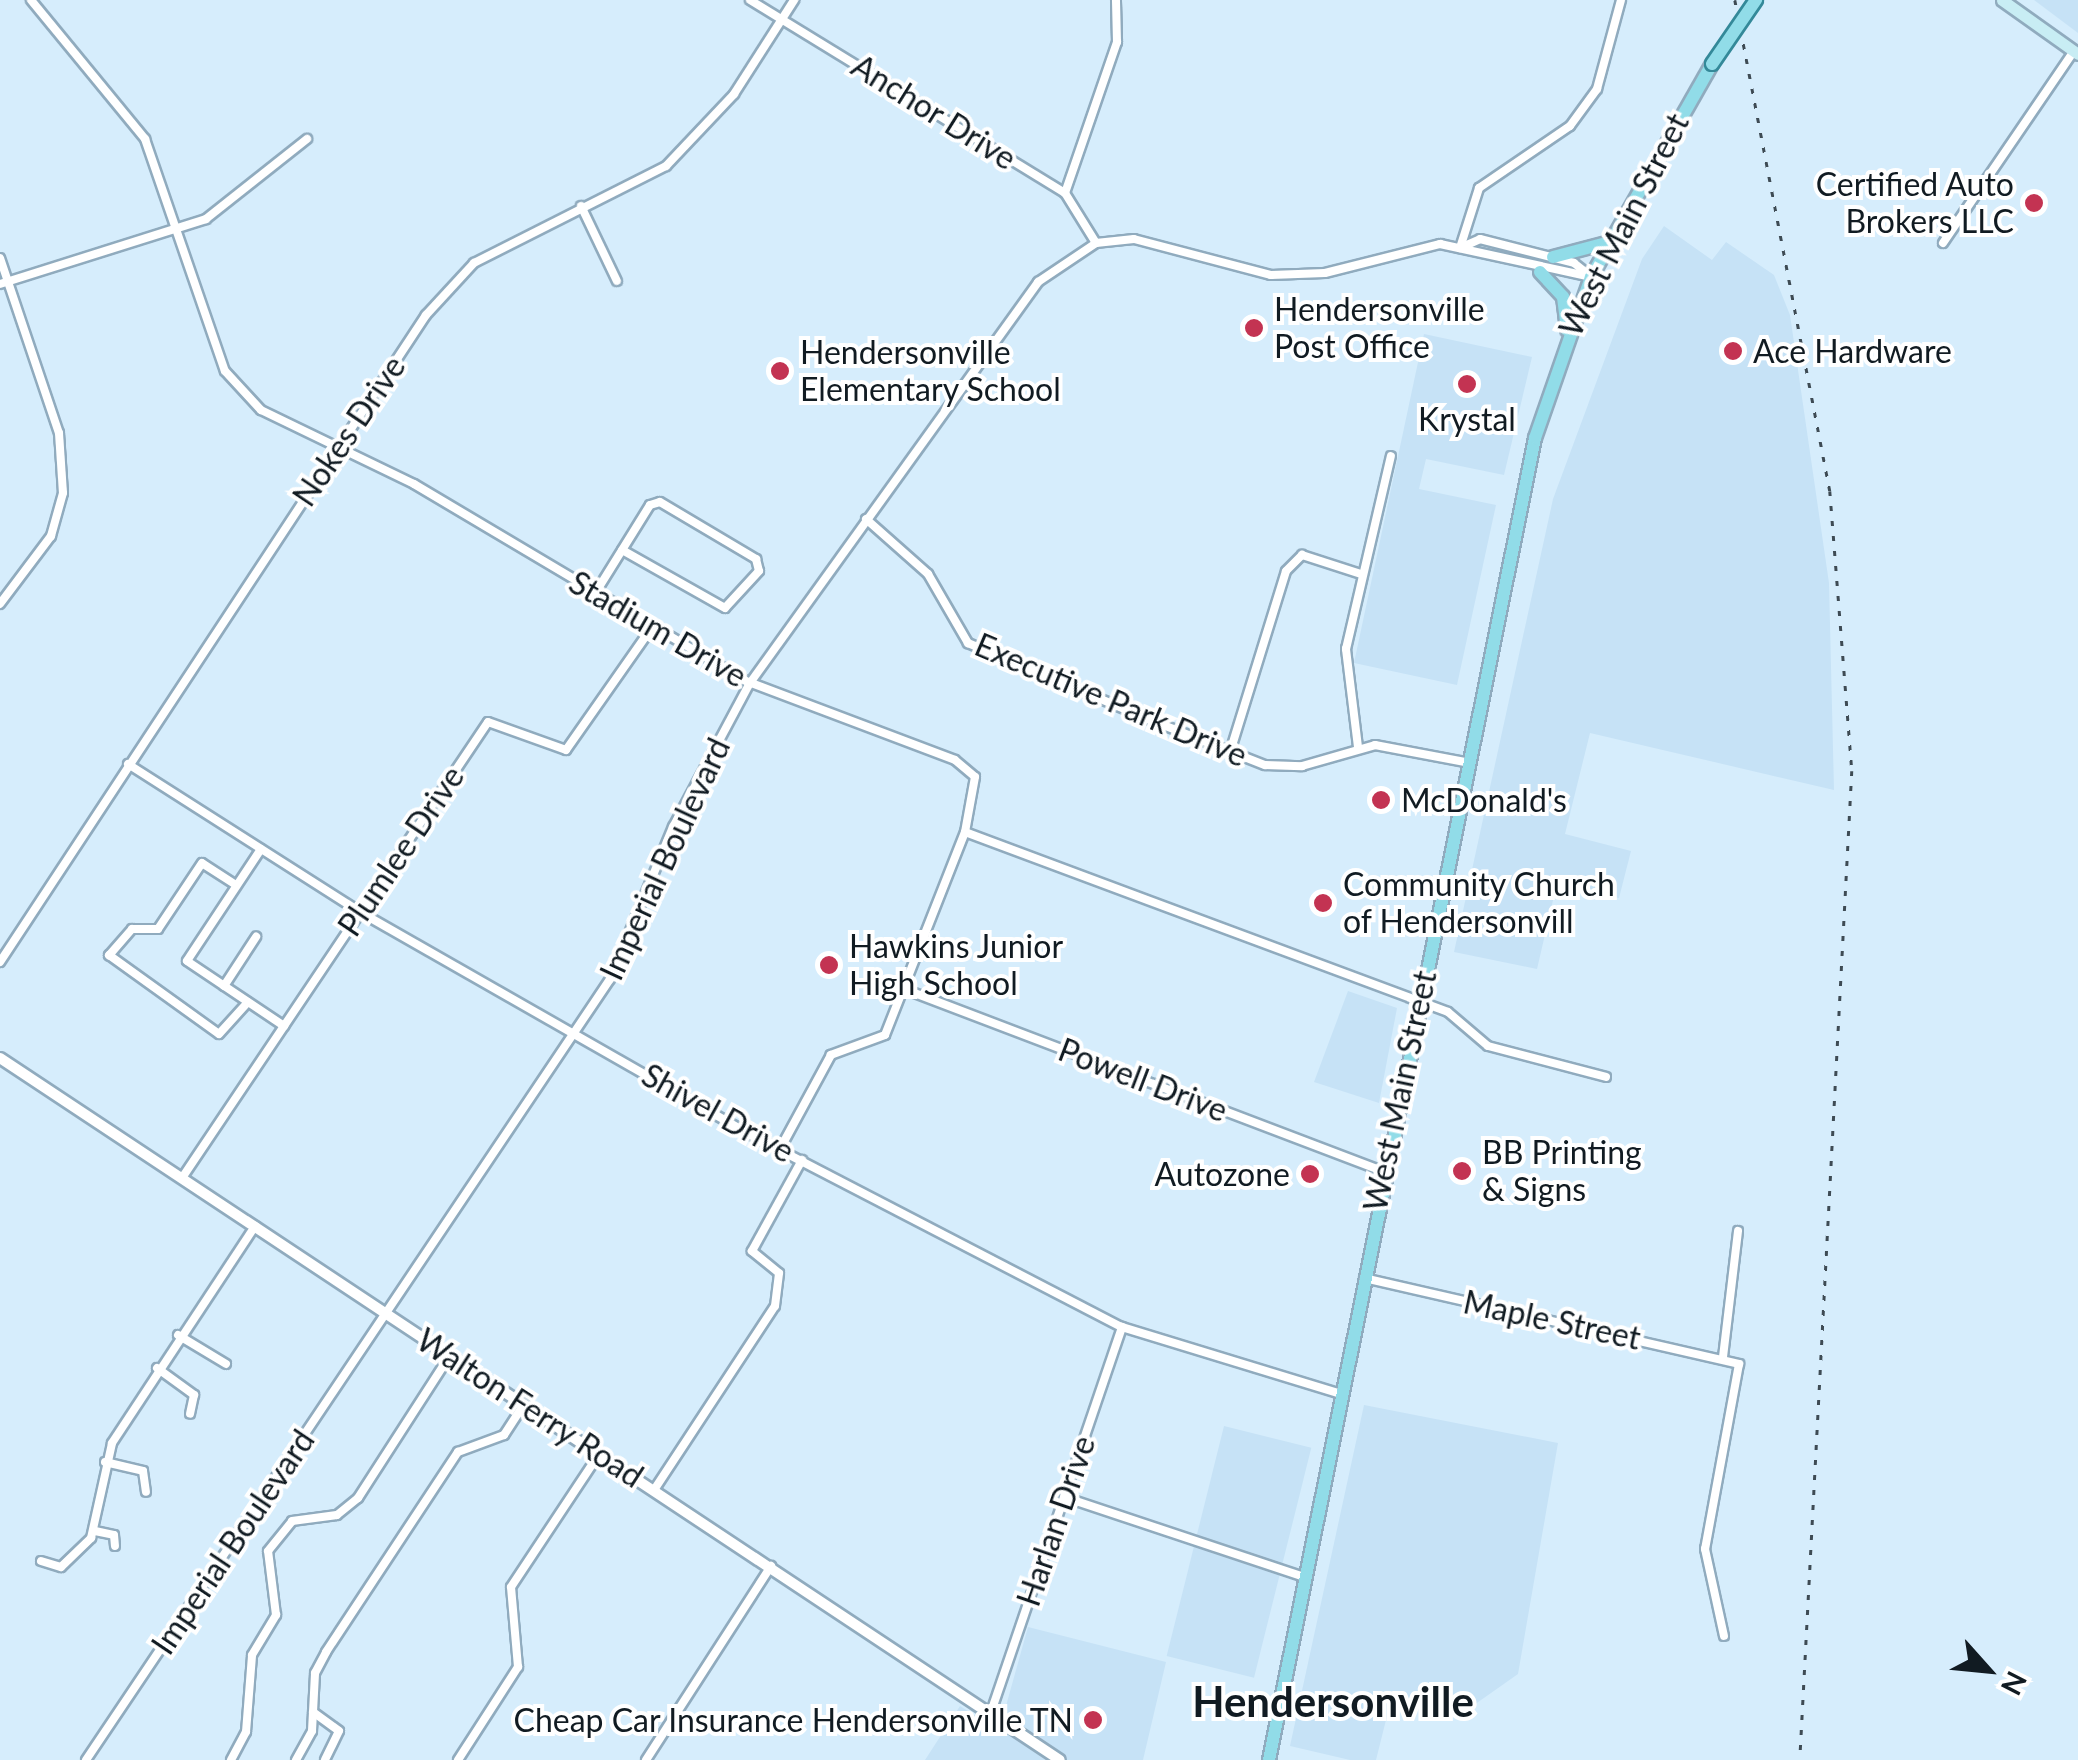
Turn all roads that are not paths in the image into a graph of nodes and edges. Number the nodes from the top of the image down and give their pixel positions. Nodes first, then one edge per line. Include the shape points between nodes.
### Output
1 (31, 0) edge
2 (750, 0) edge
3 (794, 0) edge
4 (1116, 0) edge
5 (1621, 0) edge
6 (1756, 0) edge
7 (2002, 0) edge
8 (785, 18) junction
9 (2076, 52) edge
10 (306, 139) dead end
11 (1065, 194) junction
12 (580, 206) junction
13 (176, 229) junction
14 (1610, 242) junction
15 (1096, 244) junction
16 (1943, 244) dead end
17 (1460, 248) junction
18 (1553, 257) junction
19 (0, 258) edge
20 (1540, 272) junction
21 (1592, 277) junction
22 (617, 281) dead end
23 (3, 283) edge
24 (1567, 331) junction
25 (340, 444) junction
26 (1391, 456) dead end
27 (866, 519) junction
28 (622, 550) junction
29 (1362, 574) junction
30 (596, 592) junction
31 (0, 604) edge
32 (652, 627) junction
33 (750, 683) junction
34 (1358, 748) junction
35 (1230, 752) junction
36 (1470, 762) junction
37 (128, 764) junction
38 (964, 832) junction
39 (261, 848) junction
40 (236, 885) junction
41 (360, 912) junction
42 (256, 937) dead end
43 (0, 962) edge
44 (224, 986) junction
45 (904, 990) junction
46 (248, 1002) junction
47 (1417, 1004) junction
48 (284, 1026) junction
49 (576, 1033) junction
50 (0, 1058) edge
51 (1606, 1077) dead end
52 (780, 1149) junction
53 (802, 1160) junction
54 (1382, 1171) junction
55 (182, 1178) junction
56 (254, 1226) junction
57 (1738, 1230) dead end
58 (1364, 1278) junction
59 (390, 1316) junction
60 (1122, 1327) junction
61 (178, 1335) junction
62 (450, 1355) junction
63 (1723, 1358) junction
64 (226, 1364) dead end
65 (157, 1368) junction
66 (1341, 1394) junction
67 (524, 1404) junction
68 (190, 1414) dead end
69 (599, 1454) junction
70 (104, 1462) junction
71 (654, 1490) junction
72 (146, 1492) dead end
73 (1064, 1497) junction
74 (95, 1532) junction
75 (114, 1546) dead end
76 (41, 1561) dead end
77 (771, 1566) junction
78 (1305, 1576) junction
79 (1724, 1636) dead end
80 (314, 1712) junction
81 (990, 1714) junction
82 (86, 1760) edge
83 (231, 1760) edge
84 (296, 1760) edge
85 (325, 1760) edge
86 (458, 1760) edge
87 (646, 1760) edge
88 (1060, 1760) edge
89 (1269, 1760) edge

1 - 13 street, Stadium Drive via 145,140
2 - 8 street, Anchor Drive
3 - 8 street, Nokes Drive
4 - 11 street via 1117,42
5 - 17 street via 1597,89 1570,126 1479,188
6 - 14 main road, West Main Street, bridge
7 - 9 main road
8 - 11 street, Anchor Drive
8 - 12 street, Nokes Drive via 694,142 666,166
9 - 16 street
10 - 13 street via 236,199
11 - 15 street, Anchor Drive
12 - 22 street
12 - 25 street, Nokes Drive via 474,263
13 - 23 street
13 - 25 street, Stadium Drive via 225,371 261,410
14 - 18 main road
14 - 21 main road, West Main Street
15 - 17 street via 1154,240 1244,269 1307,275 1407,246
15 - 27 street, Imperial Boulevard via 1031,292
17 - 18 street via 1480,239
17 - 20 street
18 - 21 street
19 - 23 street
20 - 21 street
20 - 24 main road via 1563,297
21 - 24 main road, West Main Street
23 - 31 street via 58,433 63,493 50,536
24 - 36 main road, West Main Street via 1534,438
25 - 30 street, Stadium Drive
25 - 37 street, Nokes Drive
26 - 29 street
27 - 33 street, Imperial Boulevard
27 - 35 street, Executive Park Drive via 928,574 968,643
28 - 28 street via 660,502 756,560 759,570 724,608
28 - 30 street
29 - 34 street via 1346,649
29 - 35 street via 1302,556 1286,571
30 - 32 street, Stadium Drive
32 - 33 street, Stadium Drive
32 - 41 street, Plumlee Drive via 566,750 488,722
33 - 38 street, Stadium Drive via 968,768 976,786
33 - 49 street, Imperial Boulevard
34 - 35 street, Executive Park Drive via 1302,766
34 - 36 street, Executive Park Drive
36 - 47 main road, West Main Street
37 - 39 street, Shivel Drive
37 - 43 street, Nokes Drive
38 - 45 street, Stadium Drive
38 - 47 street
39 - 40 street
39 - 41 street, Shivel Drive
40 - 44 street via 186,956
40 - 46 street via 202,863 158,929 128,931 110,958 219,1034
41 - 48 street, Plumlee Drive
41 - 49 street, Shivel Drive
42 - 44 street
44 - 46 street
45 - 52 street, Stadium Drive via 885,1035 831,1055
45 - 54 street, Powell Drive
46 - 48 street
47 - 51 street via 1448,1012 1488,1046
47 - 54 main road, West Main Street
48 - 55 street, Plumlee Drive
49 - 52 street, Shivel Drive
49 - 59 street, Imperial Boulevard
50 - 55 street, Walton Ferry Road
52 - 53 street, Shivel Drive
53 - 60 street, Shivel Drive
53 - 71 street via 752,1251 779,1273 775,1306
54 - 58 main road, West Main Street
55 - 56 street, Walton Ferry Road
56 - 59 street, Walton Ferry Road
56 - 61 street
57 - 63 street
58 - 63 street, Maple Street
58 - 66 main road, West Main Street
59 - 62 street, Walton Ferry Road
59 - 82 street, Imperial Boulevard
60 - 66 street, Shivel Drive
60 - 73 street, Harlan Drive
61 - 64 street
61 - 65 street
62 - 67 street, Walton Ferry Road
62 - 83 street via 358,1498 336,1515 292,1521 268,1551 276,1615 252,1655 246,1732
63 - 79 street, Maple Street via 1739,1364 1705,1549
65 - 68 street via 194,1394
65 - 70 street
66 - 78 main road, West Main Street
67 - 69 street, Walton Ferry Road
67 - 80 street via 504,1435 458,1452 326,1652
69 - 71 street, Walton Ferry Road
69 - 86 street via 511,1587 518,1667
70 - 72 street via 143,1471
70 - 74 street
71 - 77 street, Walton Ferry Road
73 - 78 street
73 - 81 street, Harlan Drive
74 - 75 street via 114,1534
74 - 76 street via 60,1568
77 - 81 street, Walton Ferry Road
77 - 87 street
78 - 89 main road, West Main Street
80 - 84 street
80 - 85 street via 339,1732
81 - 88 street, Walton Ferry Road

